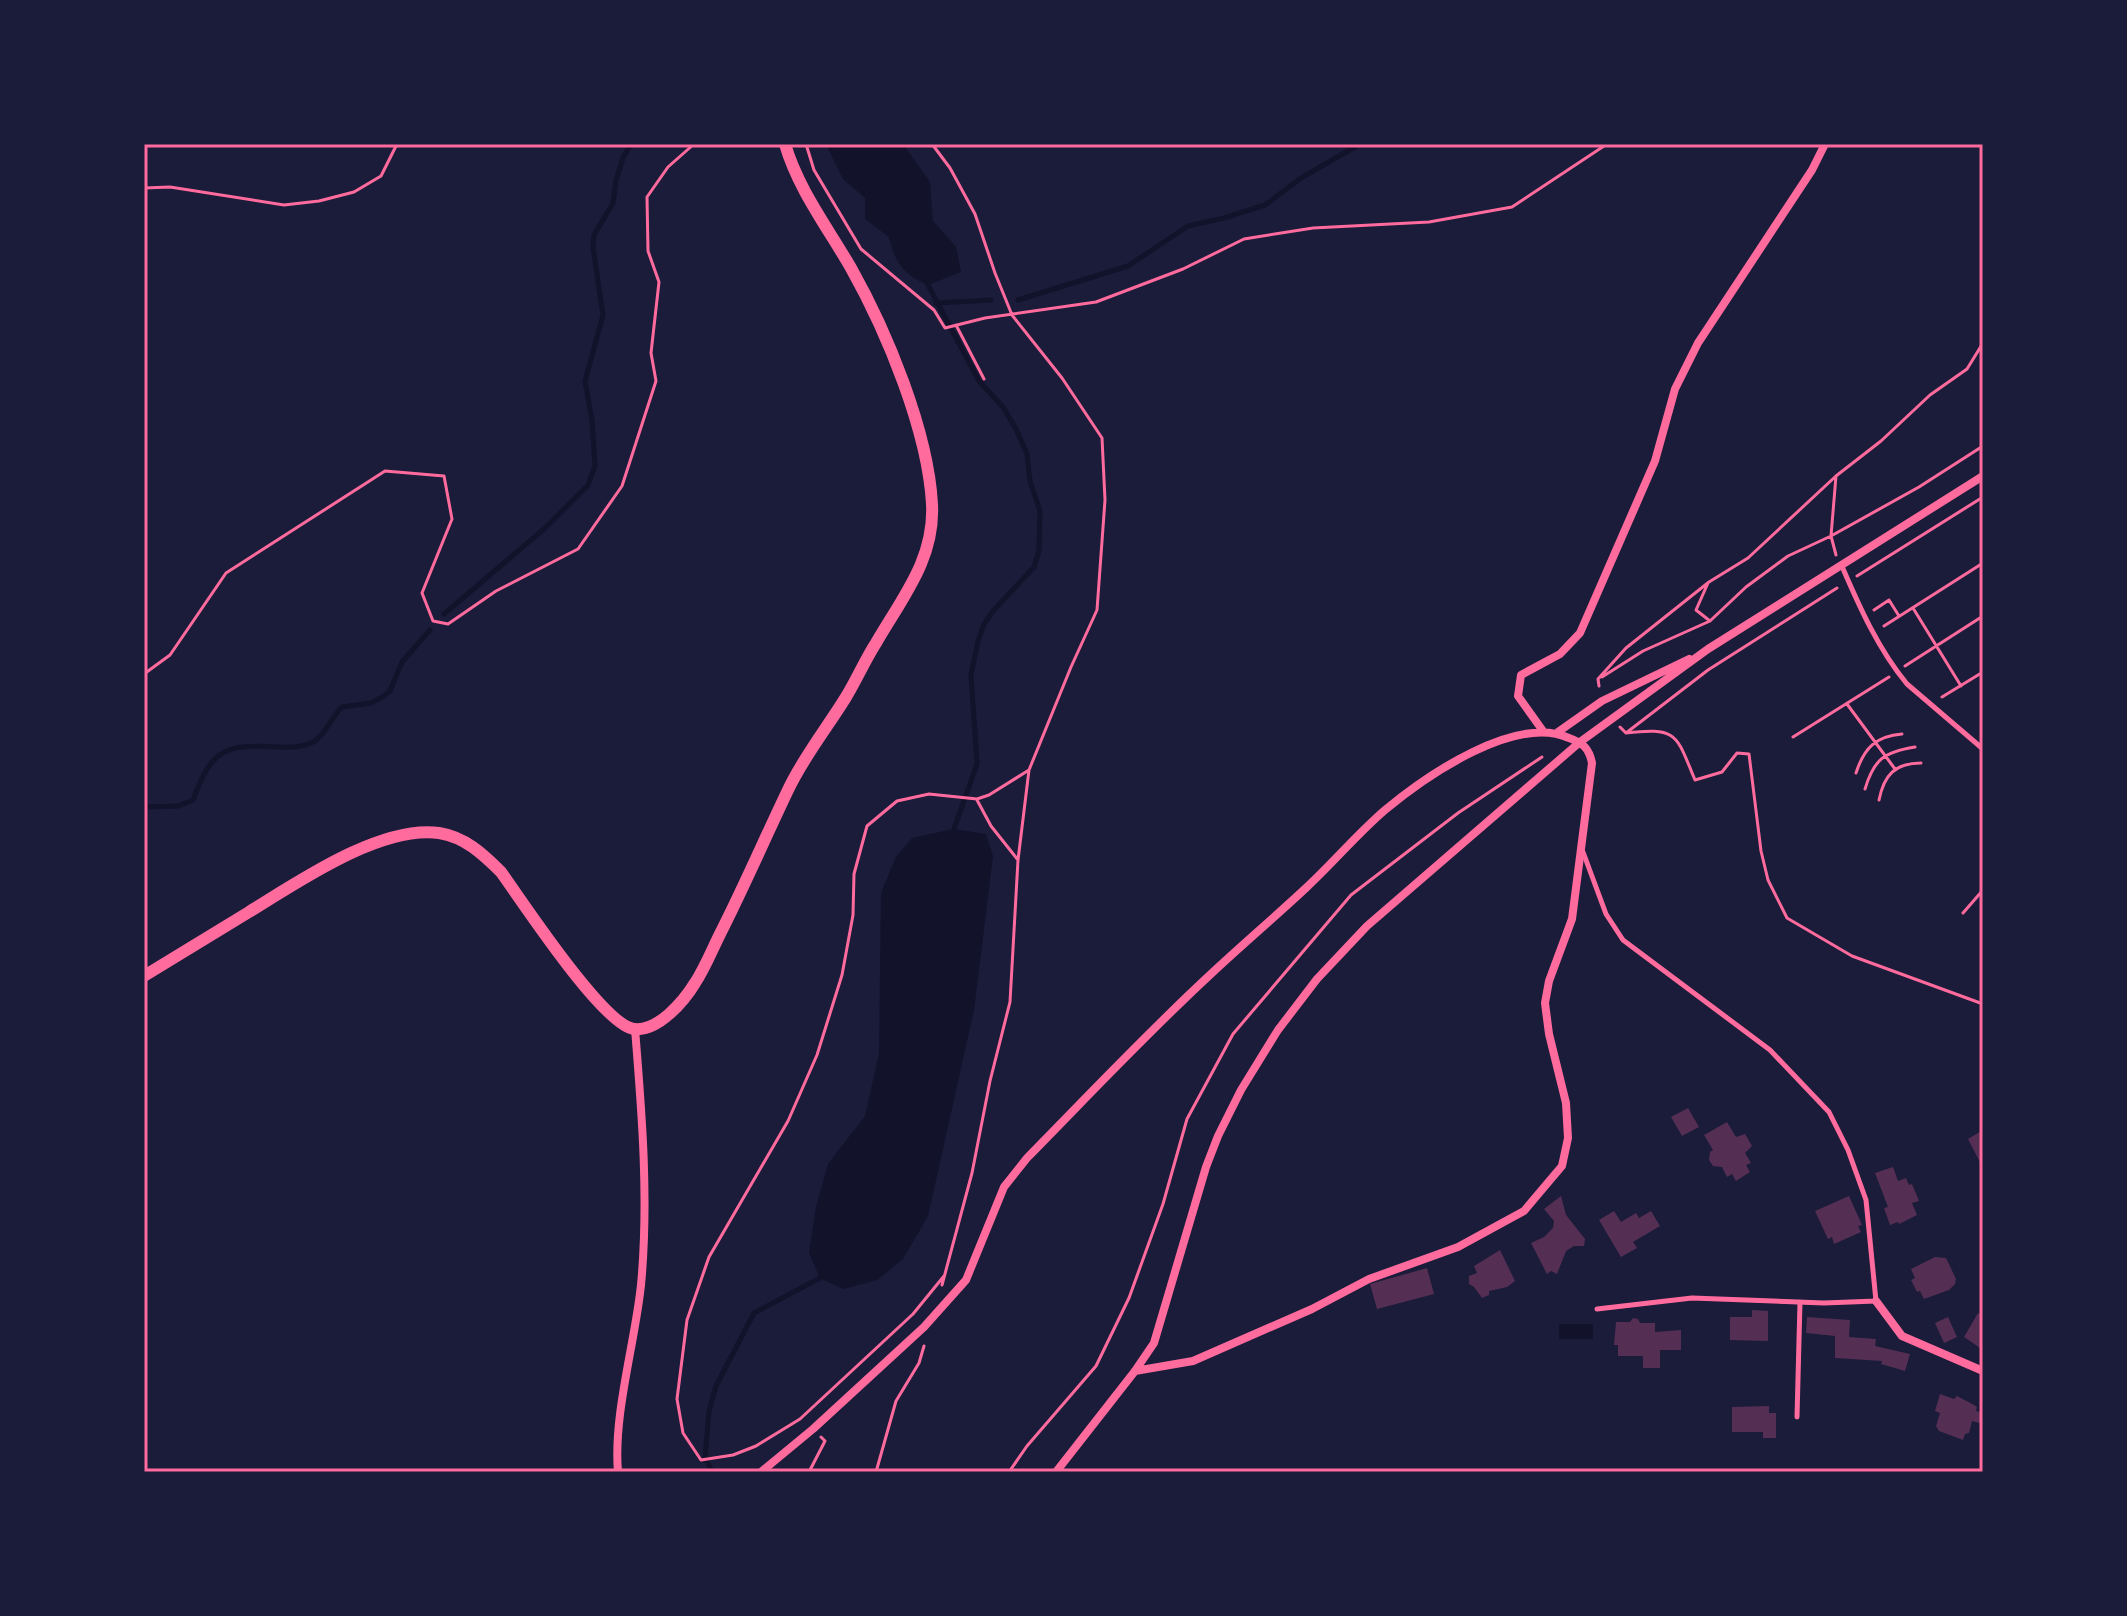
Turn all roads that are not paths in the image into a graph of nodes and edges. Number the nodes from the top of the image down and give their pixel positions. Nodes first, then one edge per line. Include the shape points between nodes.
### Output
1 (785, 144) edge
2 (1825, 144) edge
3 (1983, 476) edge
4 (1841, 564) junction
5 (1708, 649) junction
6 (1543, 731) junction
7 (1558, 732) junction
8 (1580, 742) junction
9 (1983, 749) edge
10 (1582, 852) junction
11 (144, 976) edge
12 (635, 1029) junction
13 (1876, 1301) junction
14 (1800, 1302) junction
15 (1597, 1309) dead end
16 (1135, 1371) junction
17 (1983, 1371) edge
18 (1797, 1417) dead end
19 (618, 1472) edge
20 (761, 1472) edge
21 (1056, 1472) edge

1 - 12 street via 806,194 878,318 920,431 933,507 930,537 914,584 812,746 695,984 667,1016
2 - 6 street via 1698,343 1675,389 1655,461 1580,633 1560,654 1521,675 1518,696
3 - 4 street
4 - 5 street
4 - 9 lane via 1897,672
5 - 7 street via 1602,701
5 - 8 street
6 - 7 street
6 - 20 street via 1503,739 1478,751 1384,811 1210,974 1027,1158 1004,1187 966,1280 931,1320
7 - 8 street
8 - 10 street via 1592,763
8 - 16 street via 1367,926 1278,1030 1218,1136 1154,1343
10 - 13 lane via 1606,914 1623,940 1770,1050 1829,1112 1866,1200
10 - 16 street via 1572,919 1545,1003 1568,1138 1562,1166 1524,1211 1458,1247 1369,1279 1193,1361
11 - 12 street via 332,863 390,839 440,833 467,842 501,872 596,999 623,1025
12 - 19 street via 645,1144 641,1281 619,1430
13 - 14 lane
13 - 17 street via 1902,1336
14 - 15 lane via 1692,1298
14 - 18 lane
16 - 21 street

